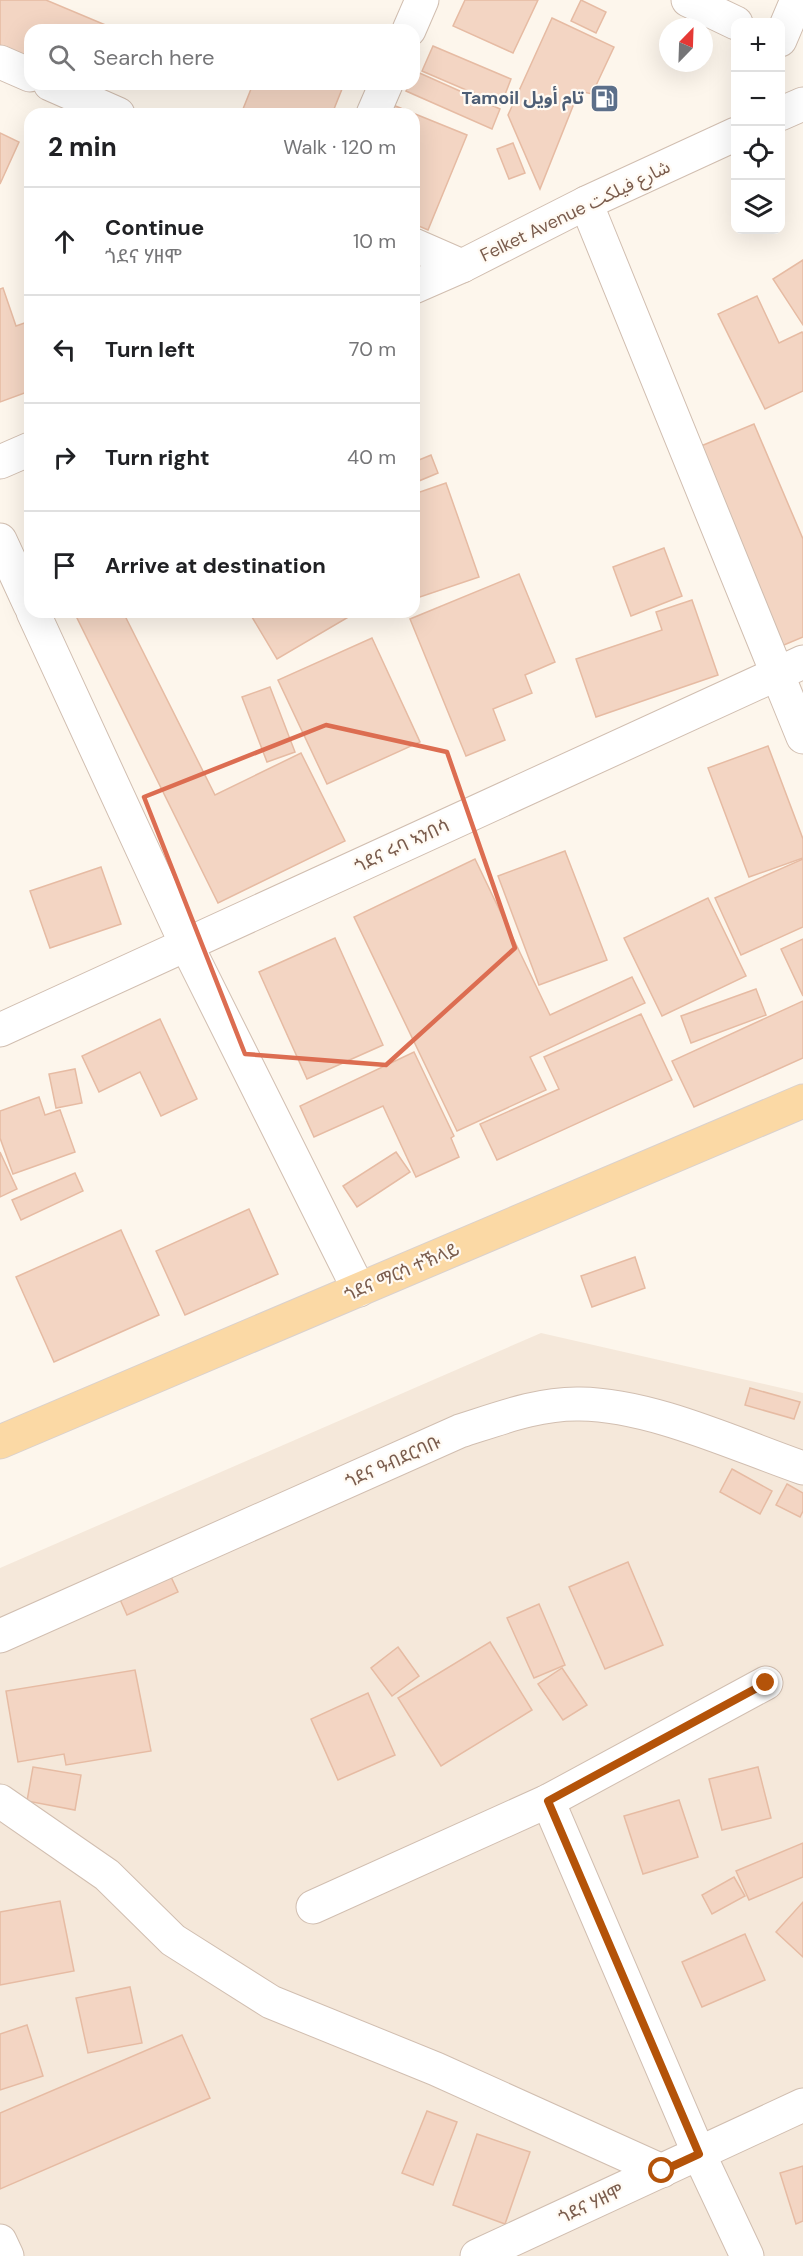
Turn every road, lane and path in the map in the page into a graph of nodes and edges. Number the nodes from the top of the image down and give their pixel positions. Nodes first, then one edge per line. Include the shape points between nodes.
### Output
1 (422, 0) edge
2 (688, 0) edge
3 (797, 0) edge
4 (731, 21) edge
5 (412, 24) edge
6 (785, 30) edge
7 (785, 45) edge
8 (803, 56) edge
9 (0, 62) edge
10 (24, 72) edge
11 (64, 90) edge
12 (383, 90) edge
13 (803, 104) edge
14 (104, 108) edge
15 (376, 108) edge
16 (785, 112) edge
17 (731, 136) edge
18 (586, 203) junction
19 (420, 248) edge
20 (462, 266) junction
21 (420, 284) edge
22 (24, 452) edge
23 (0, 462) edge
24 (0, 540) edge
25 (24, 592) edge
26 (36, 618) edge
27 (789, 668) edge
28 (803, 737) edge
29 (187, 946) junction
30 (0, 1030) edge
31 (803, 1101) edge
32 (359, 1290) junction
33 (0, 1442) edge
34 (803, 1468) edge
35 (0, 1636) edge
36 (766, 1683) dead end
37 (0, 1801) edge
38 (548, 1801) junction
39 (313, 1907) dead end
40 (803, 2105) edge
41 (699, 2154) junction
42 (662, 2171) junction
43 (0, 2241) edge
44 (7, 2256) edge
45 (477, 2256) edge
46 (747, 2256) edge

1 - 5 street
2 - 4 street
3 - 6 street
7 - 8 street
9 - 10 street
11 - 14 street
12 - 15 street
13 - 16 street
17 - 18 street, Felket Avenue شارع فيلكت
18 - 20 street, Felket Avenue شارع فيلكت
18 - 27 street
19 - 20 street
20 - 21 street, Felket Avenue شارع فيلكت
22 - 23 street
24 - 25 street
26 - 29 street
27 - 28 street
27 - 29 street, ጎደና ሩባ ኣንበሳ
29 - 30 street, ጎደና ሩባ ኣንበሳ
29 - 32 street
31 - 32 main road, ጎደና ማርሳ ተኽላይ
32 - 33 main road, ጎደና ማርሳ ተኽላይ
34 - 35 street, ጎደና ዓብደርባቡ via 636,1409 578,1403 515,1413 460,1431
36 - 38 street
37 - 42 street via 107,1875 172,1940 271,2001 436,2069
38 - 39 street
38 - 41 street
40 - 41 street, ጎደና ሃዘሞ
41 - 42 street, ጎደና ሃዘሞ
41 - 46 street
42 - 45 street, ጎደና ሃዘሞ
43 - 44 street

